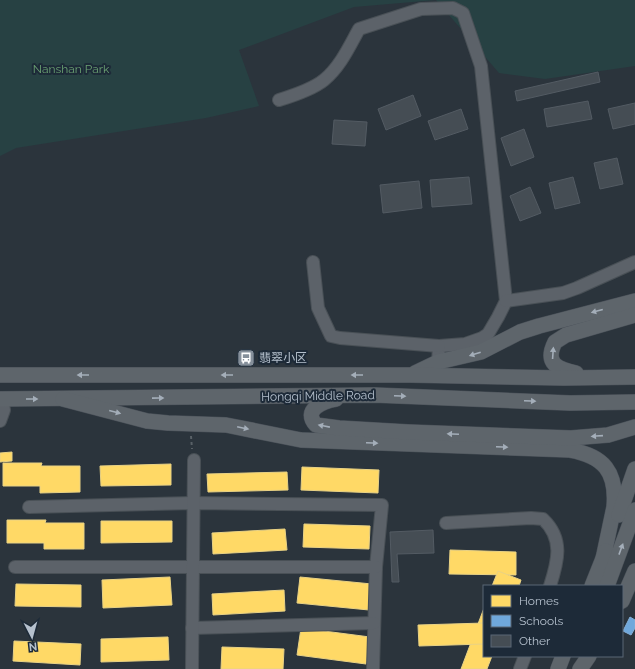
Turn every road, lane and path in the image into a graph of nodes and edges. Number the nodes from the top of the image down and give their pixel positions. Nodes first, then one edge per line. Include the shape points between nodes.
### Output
1 (279, 100) dead end
2 (313, 262) dead end
3 (635, 262) edge
4 (506, 301) junction
5 (635, 301) edge
6 (635, 315) edge
7 (439, 346) junction
8 (438, 362) junction
9 (0, 375) edge
10 (410, 375) junction
11 (592, 377) junction
12 (635, 377) edge
13 (374, 395) junction
14 (1, 399) edge
15 (64, 399) junction
16 (635, 402) edge
17 (0, 421) edge
18 (635, 427) edge
19 (194, 460) dead end
20 (635, 469) edge
21 (193, 503) junction
22 (30, 507) dead end
23 (635, 510) edge
24 (446, 523) dead end
25 (604, 559) junction
26 (193, 566) junction
27 (15, 567) dead end
28 (376, 567) junction
29 (635, 572) edge
30 (550, 585) edge
31 (592, 585) edge
32 (607, 585) edge
33 (623, 599) edge
34 (374, 623) junction
35 (192, 628) junction
36 (525, 657) edge
37 (563, 657) edge
38 (583, 657) edge
39 (588, 657) edge
40 (192, 669) edge
41 (373, 669) edge
42 (520, 669) edge
43 (558, 669) edge
44 (580, 669) edge

1 - 4 street via 324,81 346,53 359,29 422,9 453,8 463,12 481,66
2 - 7 street via 318,308 331,336
3 - 4 street via 563,293
4 - 7 street via 488,334 465,344
5 -> 8 main road via 520,332 481,352
11 -> 6 main road via 560,370 552,355 555,342 566,335
7 - 8 street
8 - 10 main road
10 -> 9 main road, Hongqi Middle Road
10 - 11 main road, Hongqi Middle Road
11 - 12 main road, Hongqi Middle Road
15 -> 13 main road, Hongqi Middle Road
13 -> 16 main road, Hongqi Middle Road via 570,403
18 -> 13 main road via 608,435 571,438 339,428 316,425 313,421 313,412 326,400
14 -> 15 main road, Hongqi Middle Road
14 - 17 street via 4,410
15 -> 25 main road via 147,420 226,425 301,440 580,452 596,459 608,469 614,483 614,507
19 - 21 street
20 - 25 main road
21 - 22 street
21 - 26 street
21 - 28 street via 382,505
32 -> 23 main road
24 - 30 street via 544,519 552,527 557,541 557,566
25 - 31 main road
26 - 27 street
26 - 28 street
26 - 35 street
28 - 34 street
29 - 33 main road
34 - 35 street
34 - 41 street
35 - 40 street
36 - 42 street
37 - 43 main road
38 - 44 main road
39 - 44 main road

